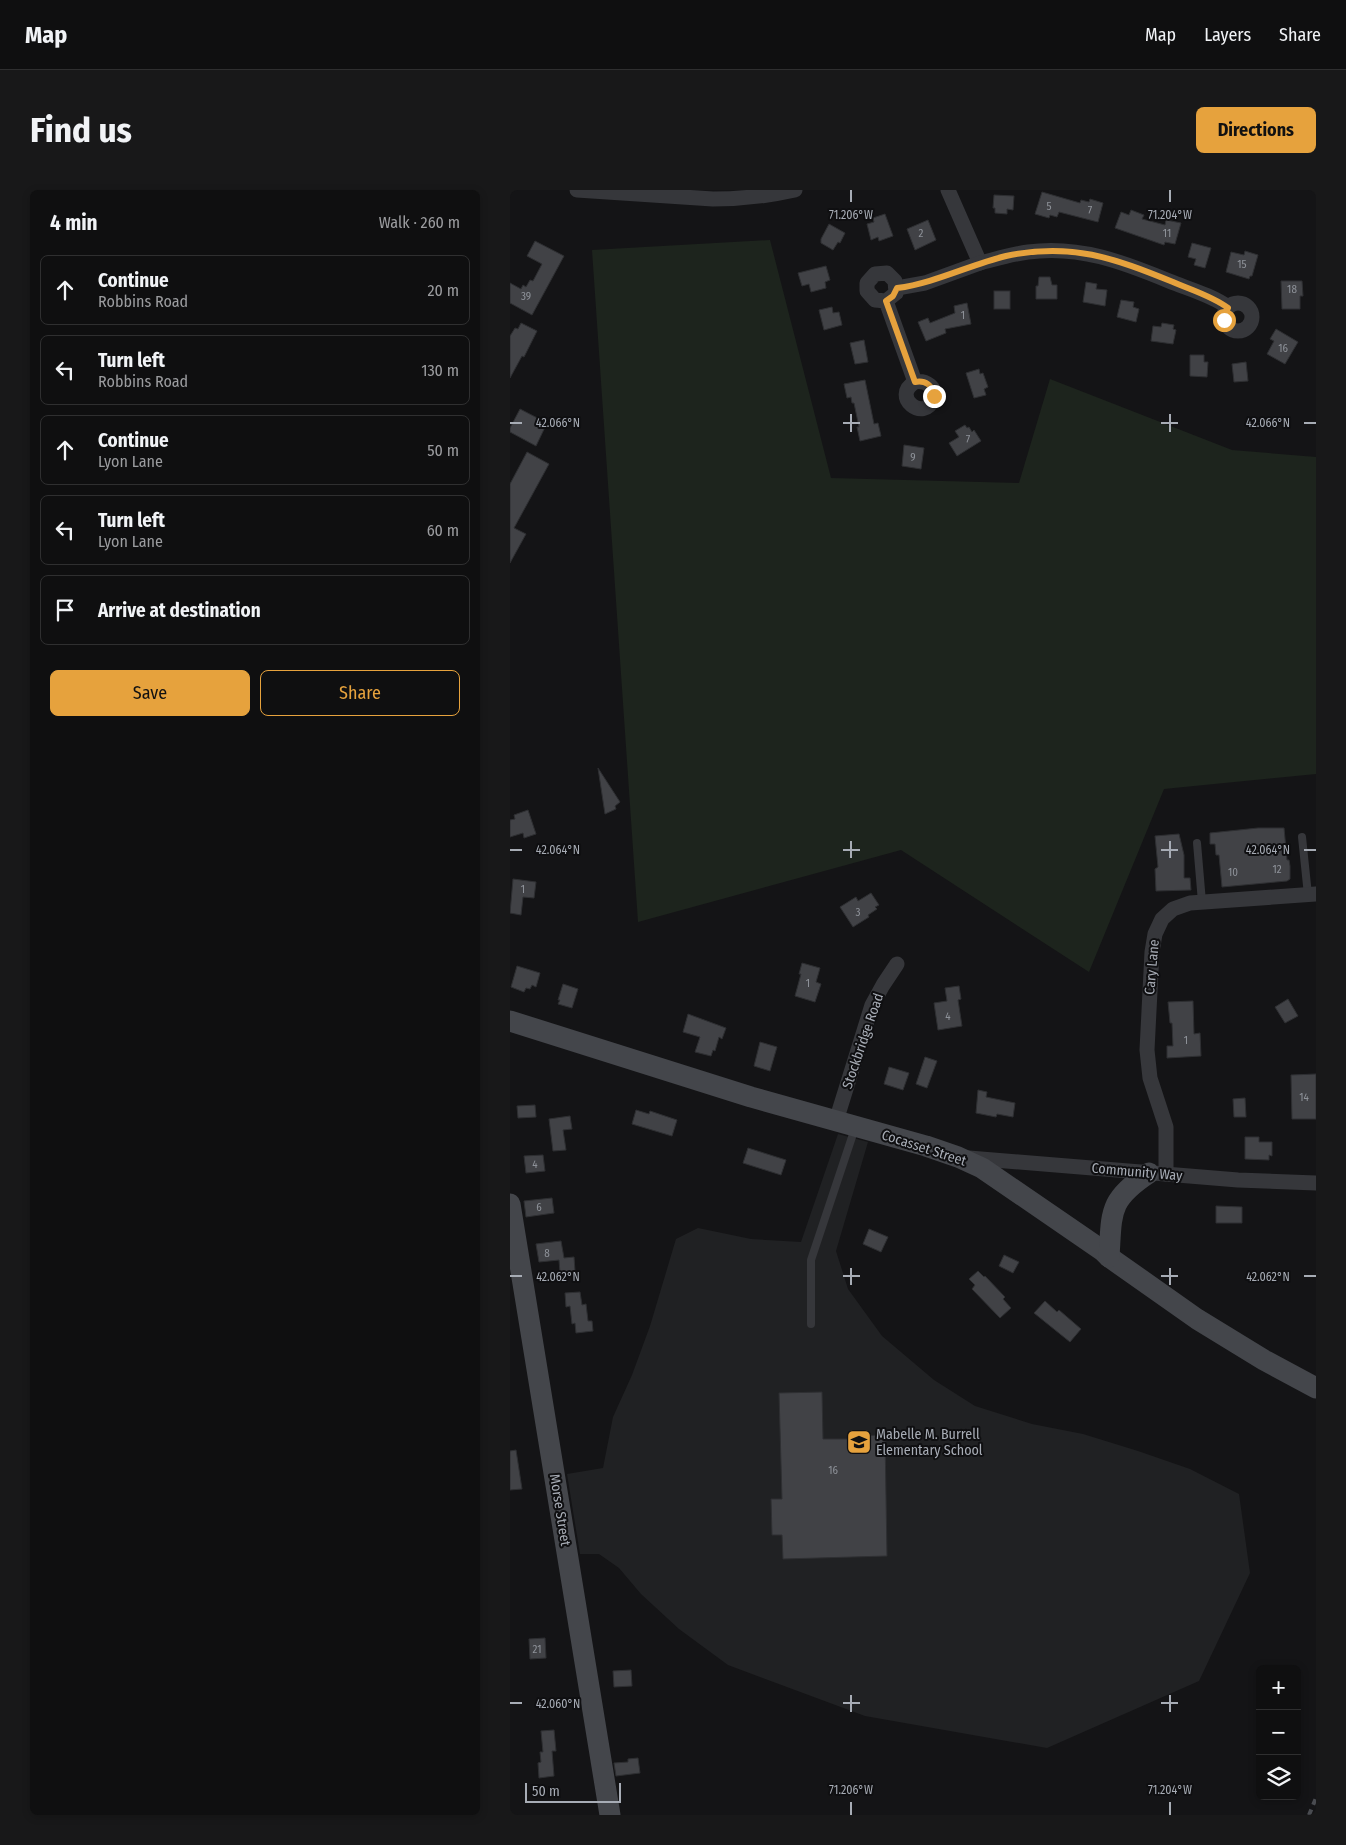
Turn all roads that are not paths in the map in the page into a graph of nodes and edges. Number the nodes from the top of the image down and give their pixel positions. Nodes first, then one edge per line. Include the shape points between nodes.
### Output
1 (577, 190) edge
2 (795, 190) edge
3 (948, 190) edge
4 (980, 263) junction
5 (897, 288) junction
6 (886, 301) junction
7 (1228, 308) dead end
8 (915, 382) dead end
9 (1302, 837) dead end
10 (1197, 843) dead end
11 (1312, 894) edge
12 (1202, 902) junction
13 (897, 964) dead end
14 (510, 1021) edge
15 (846, 1124) junction
16 (958, 1157) junction
17 (1158, 1173) junction
18 (1316, 1183) edge
19 (510, 1204) edge
20 (512, 1226) edge
21 (1109, 1257) junction
22 (811, 1324) dead end
23 (1316, 1388) edge
24 (610, 1815) edge

1 - 2 street via 713,199 774,195
3 - 4 street
4 - 5 street via 925,283
4 - 7 street via 1051,250 1098,255 1215,299
5 - 6 street
5 - 6 street via 887,273 875,274 869,279 869,294 878,302
6 - 8 street
9 - 11 lane
10 - 12 lane
11 - 12 street, Cary Lane
12 - 17 street, Cary Lane via 1174,909 1157,926 1153,942 1147,1050 1150,1078 1166,1127
13 - 15 street, Stockbridge Road via 872,1005
14 - 15 main road, Cocasset Street
15 - 16 main road, Cocasset Street
15 - 22 lane via 811,1260
16 - 17 street, Community Way
16 - 21 main road, Cocasset Street via 982,1168
17 - 18 street, Community Way
17 - 21 main road via 1128,1188 1119,1200 1111,1221
19 - 20 main road, Morse Street
20 - 24 main road, Morse Street
21 - 23 main road, Cocasset Street via 1196,1319

